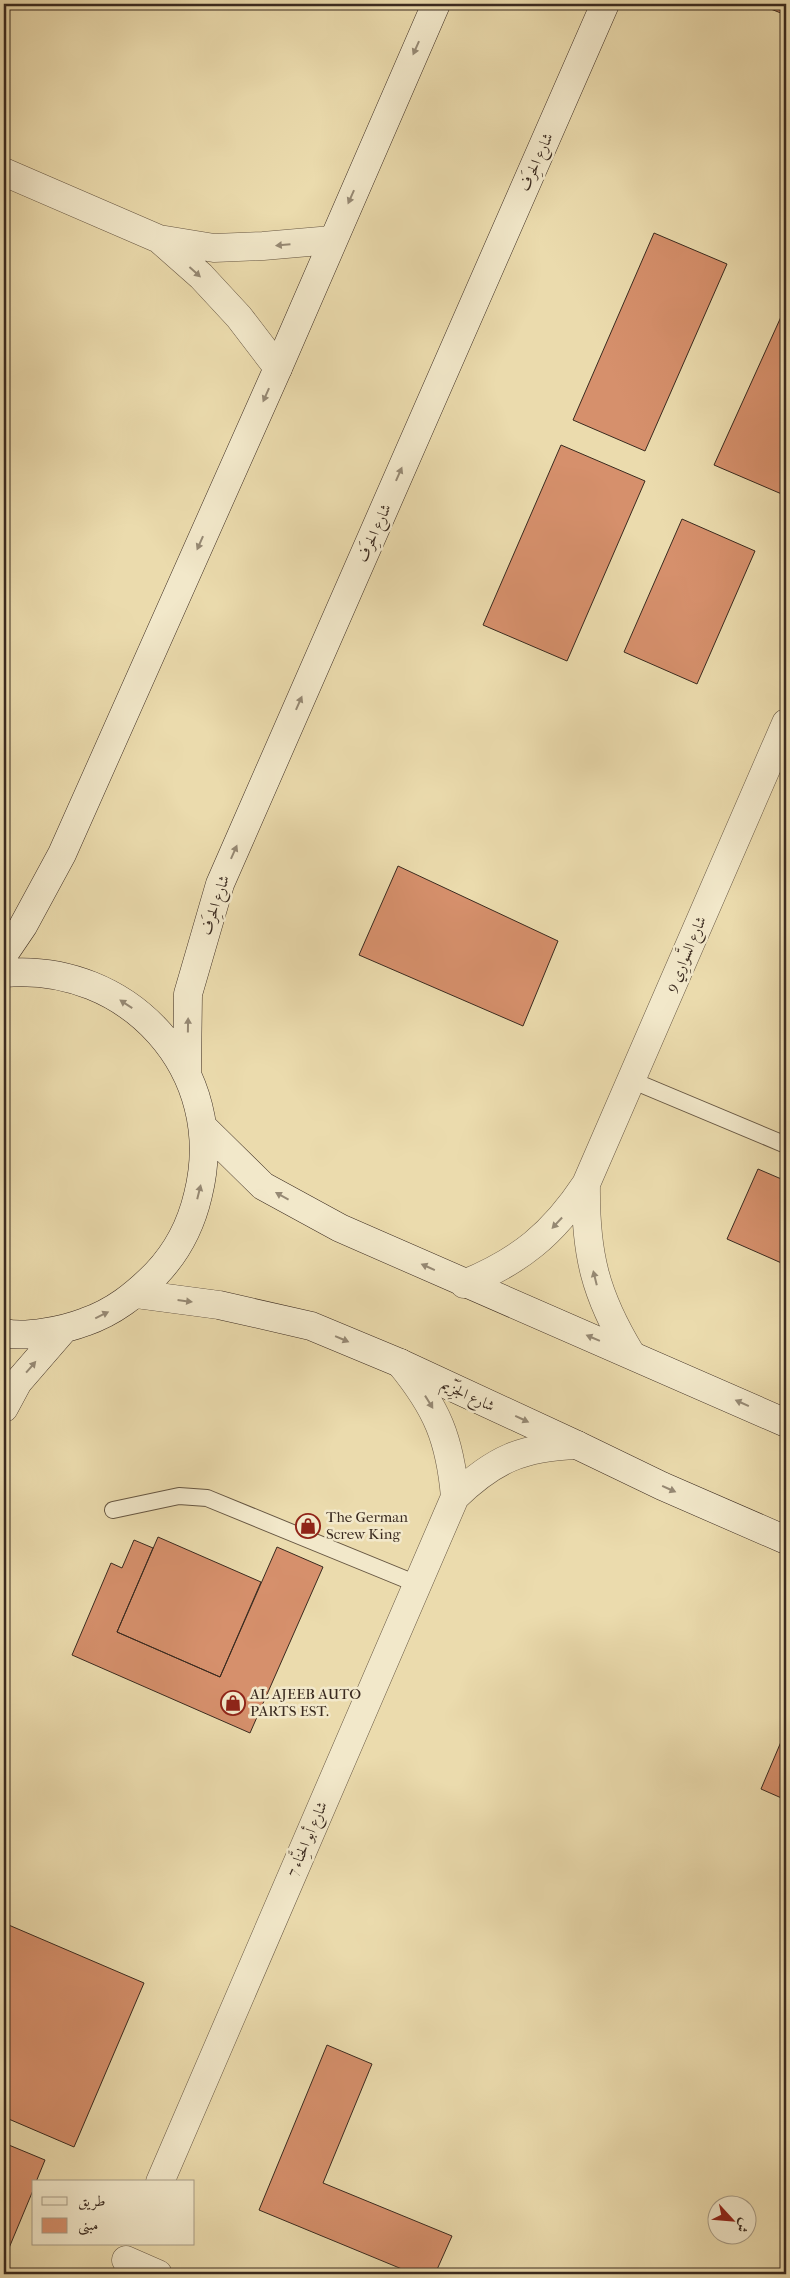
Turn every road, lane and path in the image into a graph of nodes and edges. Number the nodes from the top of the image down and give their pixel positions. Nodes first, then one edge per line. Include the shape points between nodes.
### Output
1 (436, 4) edge
2 (605, 4) edge
3 (4, 172) edge
4 (159, 239) junction
5 (332, 240) junction
6 (278, 368) junction
7 (786, 723) edge
8 (4, 954) edge
9 (4, 973) edge
10 (187, 1074) junction
11 (631, 1080) junction
12 (203, 1127) junction
13 (786, 1144) edge
14 (586, 1184) junction
15 (464, 1284) junction
16 (136, 1294) junction
17 (63, 1330) junction
18 (4, 1333) edge
19 (631, 1354) junction
20 (400, 1364) junction
21 (4, 1408) edge
22 (786, 1423) edge
23 (577, 1444) junction
24 (455, 1497) junction
25 (112, 1510) dead end
26 (786, 1540) edge
27 (417, 1584) junction
28 (161, 2180) edge
29 (126, 2260) edge
30 (158, 2274) edge

1 -> 5 street
10 -> 2 street, شارع الحِرَف via 188,994 220,884
3 - 4 street
5 -> 4 street via 214,248
4 -> 6 street via 239,317
5 - 6 street
6 -> 8 street via 62,854
7 - 11 street, شارع السَّوارِي 9
10 -> 9 street via 166,1040 138,1011 105,990 68,976 29,971
10 - 12 street
11 - 13 lane
11 - 14 street, شارع السَّوارِي 9
15 -> 12 street via 340,1228 263,1186
16 -> 12 street via 169,1260 192,1219 203,1174
14 -> 15 street, شارع السَّوارِي 9 via 568,1211 540,1240 494,1272
19 -> 14 street, شارع السَّوارِي 9 via 612,1323 599,1290 590,1256
19 -> 15 street
17 -> 16 street via 102,1316
16 -> 20 street, شارع الجَزِّيم via 218,1305 311,1326
17 - 18 street
21 -> 17 street via 18,1382
22 -> 19 street
20 -> 23 street, شارع الجَزِّيم
20 -> 24 street, شارع أبو الحِنَّاء 7 via 419,1386 446,1439
23 - 24 street, شارع أبو الحِنَّاء 7 via 523,1452 474,1478
23 -> 26 street, شارع الجَزِّيم via 662,1486
24 - 27 street, شارع أبو الحِنَّاء 7
25 - 27 lane via 179,1496 207,1498
27 - 28 street, شارع أبو الحِنَّاء 7
29 - 30 street

